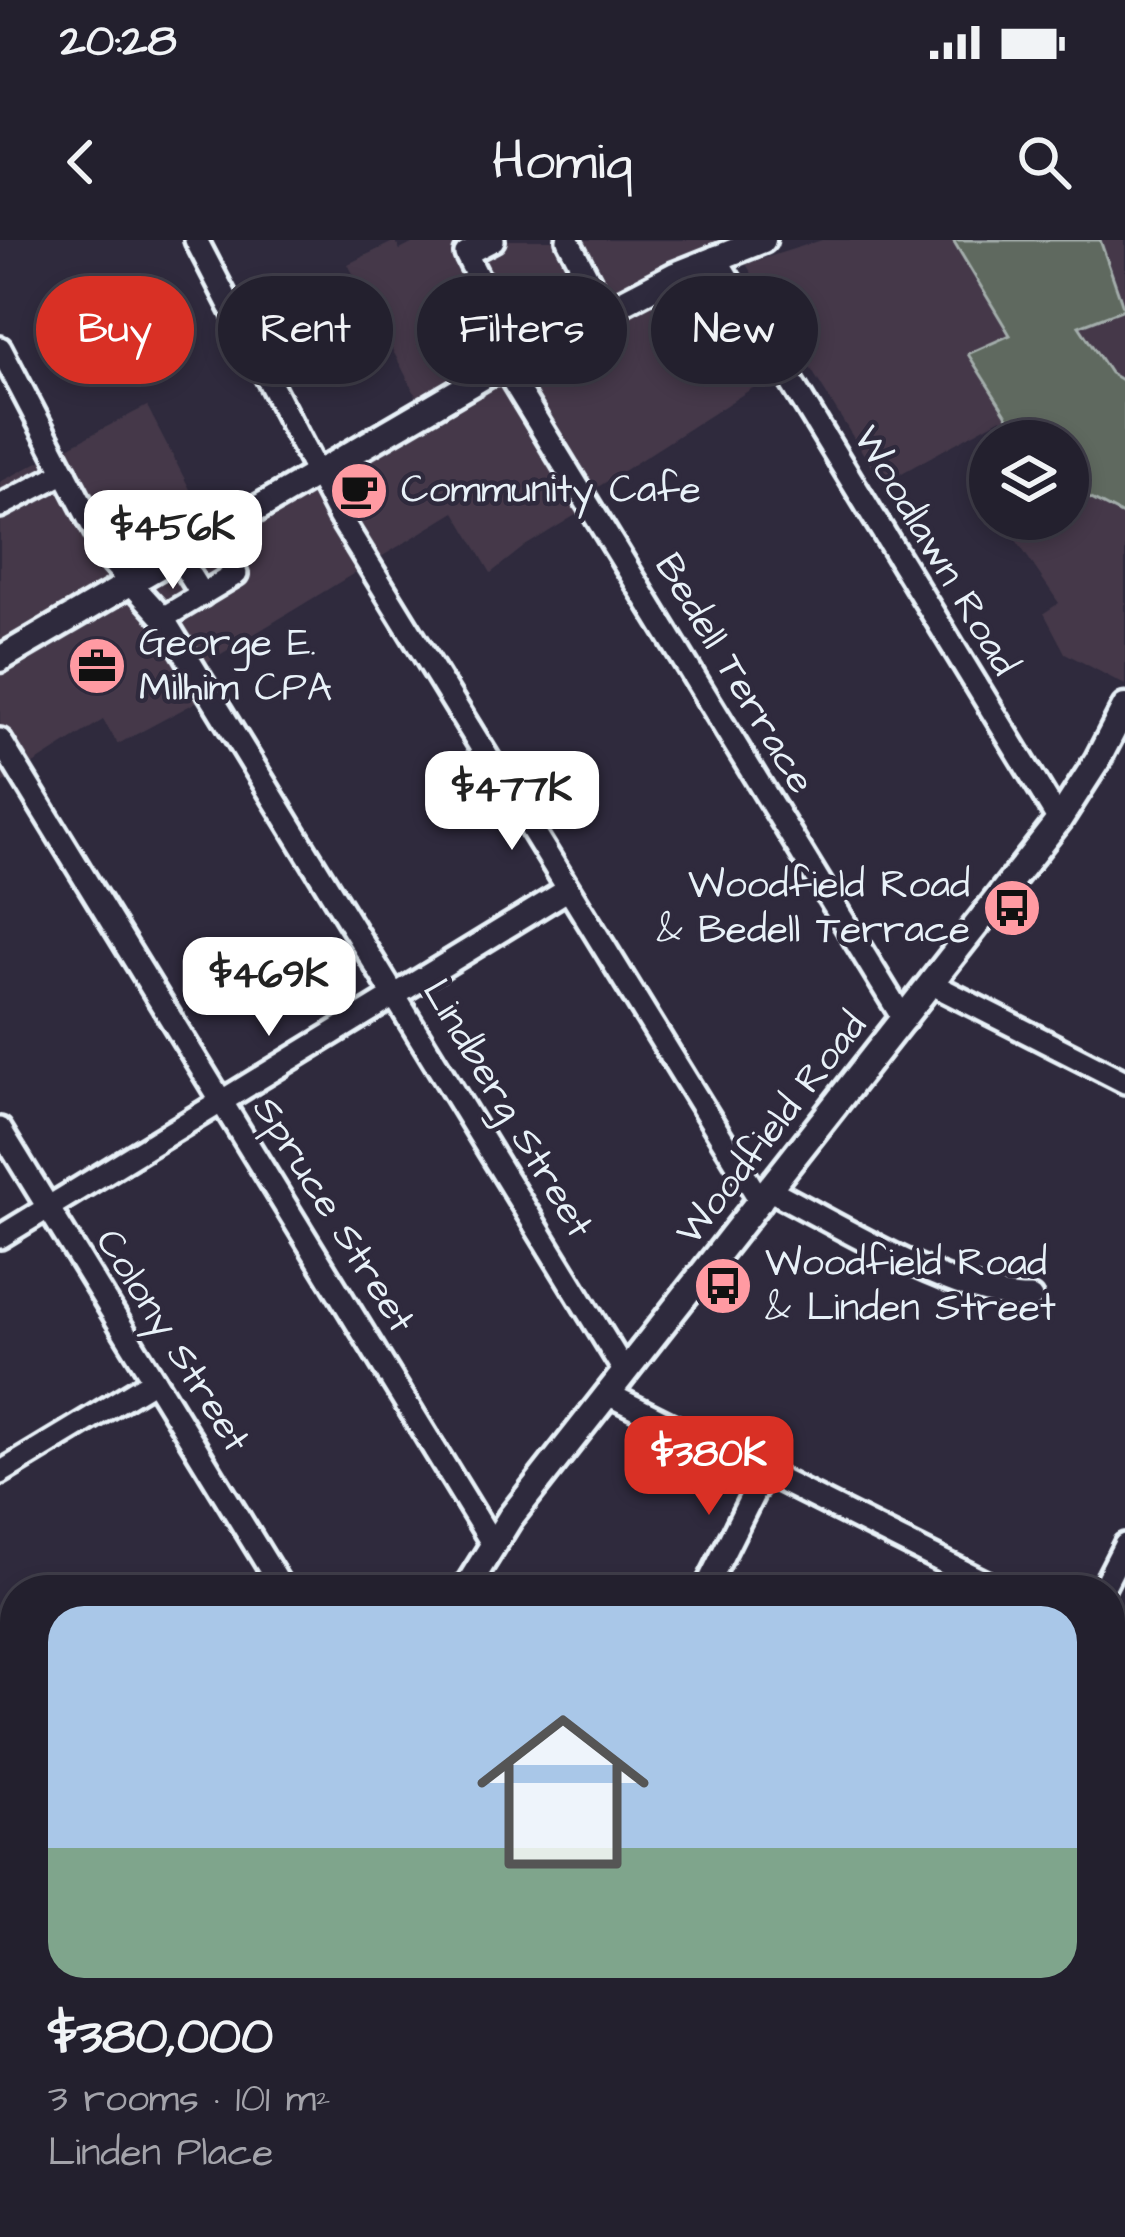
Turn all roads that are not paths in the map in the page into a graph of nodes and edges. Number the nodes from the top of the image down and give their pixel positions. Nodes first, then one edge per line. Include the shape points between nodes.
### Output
1 (196, 240) edge
2 (493, 240) edge
3 (568, 240) edge
4 (763, 240) edge
5 (715, 257) junction
6 (475, 276) edge
7 (587, 276) edge
8 (627, 300) edge
9 (0, 348) edge
10 (471, 384) edge
11 (525, 384) edge
12 (65, 472) junction
13 (316, 472) junction
14 (0, 506) edge
15 (211, 534) junction
16 (177, 555) junction
17 (130, 584) junction
18 (202, 595) junction
19 (163, 618) junction
20 (0, 659) edge
21 (1125, 707) edge
22 (0, 740) edge
23 (1059, 820) junction
24 (567, 890) junction
25 (932, 984) junction
26 (395, 995) junction
27 (904, 1020) junction
28 (1125, 1082) edge
29 (222, 1102) junction
30 (0, 1129) edge
31 (766, 1196) junction
32 (48, 1208) junction
33 (0, 1237) edge
34 (1031, 1298) dead end
35 (625, 1372) junction
36 (154, 1380) junction
37 (608, 1394) junction
38 (764, 1472) junction
39 (0, 1473) edge
40 (492, 1543) junction
41 (1125, 1545) edge
42 (274, 1575) edge
43 (474, 1575) edge
44 (712, 1575) edge
45 (970, 1575) edge
46 (1110, 1575) edge

1 - 13 street
2 - 6 street, Bedell Terrace via 466,254
3 - 7 street
4 - 5 main road
5 - 8 main road
5 - 23 street, Woodlawn Road
9 - 12 street, Lindberg Street
10 - 13 main road
11 - 27 street, Bedell Terrace
12 - 14 street
12 - 17 street, Lindberg Street
13 - 15 main road
13 - 24 street
15 - 16 main road
15 - 18 street via 236,574
16 - 17 main road
16 - 18 street
17 - 19 street, Lindberg Street
17 - 20 main road
18 - 19 street
19 - 26 street, Lindberg Street
21 - 23 main road, Woodfield Road
22 - 29 street, Spruce Street
23 - 25 main road, Woodfield Road
24 - 26 street
24 - 31 street
25 - 27 main road, Woodfield Road
25 - 28 street
26 - 29 street
26 - 35 street, Lindberg Street
27 - 31 main road, Woodfield Road
29 - 32 street
29 - 40 street, Spruce Street
30 - 32 street, Colony Street
31 - 34 street via 951,1282
31 - 35 main road, Woodfield Road
32 - 33 street
32 - 36 street, Colony Street
35 - 37 main road, Woodfield Road
36 - 39 street
36 - 42 street, Colony Street
37 - 38 street
37 - 40 main road, Woodfield Road
38 - 44 street
38 - 45 street
40 - 43 main road, Woodfield Road
41 - 46 street

